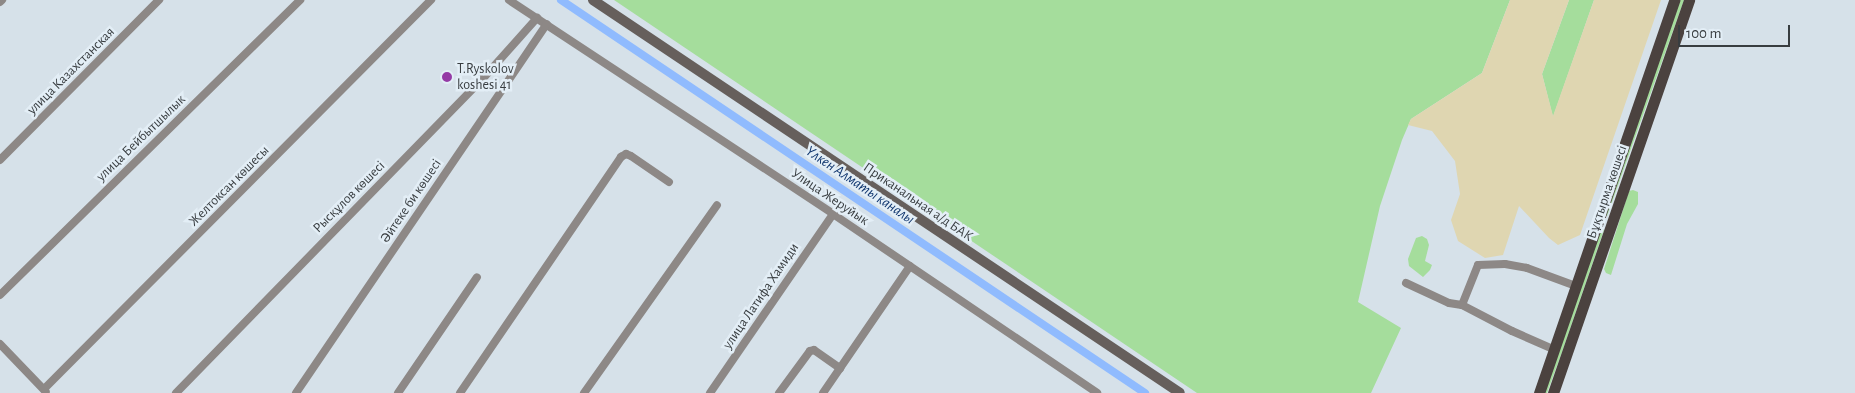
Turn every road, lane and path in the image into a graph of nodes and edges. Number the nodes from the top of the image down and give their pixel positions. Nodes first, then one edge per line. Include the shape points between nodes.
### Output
1 (159, 0) edge
2 (300, 0) edge
3 (431, 0) edge
4 (509, 0) edge
5 (593, 0) edge
6 (1674, 0) edge
7 (1689, 0) edge
8 (538, 18) junction
9 (547, 24) junction
10 (0, 160) edge
11 (669, 182) dead end
12 (717, 205) dead end
13 (833, 214) junction
14 (1599, 220) junction
15 (1611, 225) junction
16 (910, 266) junction
17 (477, 277) dead end
18 (1406, 283) dead end
19 (1576, 286) junction
20 (0, 295) edge
21 (1462, 305) junction
22 (0, 344) edge
23 (1553, 350) junction
24 (840, 368) junction
25 (46, 391) edge
26 (1093, 392) edge
27 (176, 393) edge
28 (296, 393) edge
29 (398, 393) edge
30 (460, 393) edge
31 (584, 393) edge
32 (710, 393) edge
33 (779, 393) edge
34 (823, 393) edge
35 (1180, 393) edge
36 (1538, 393) edge
37 (1553, 393) edge

1 - 10 street, улица Казахстанская
2 - 20 street, улица Бейбытшылык
3 - 25 street, Желтоксан көшесы
4 - 8 street
5 - 35 street, Приканальная а/д БАК
6 - 14 main road, Бұқтырма көшесі
7 - 15 main road, Бұқтырма көшесі
8 - 9 street
8 - 27 street, Рысқұлов көшесі via 478,84
9 - 13 street, Улица Жеруйык
9 - 28 street, Әйтеке би көшесі
11 - 30 street via 631,156 626,154 622,157
12 - 31 street
13 - 16 street, Улица Жеруйык
13 - 32 street, улица Латифа Хамиди
14 - 15 main road
14 - 19 main road, Бұқтырма көшесі
15 - 37 main road, Бұқтырма көшесі
16 - 24 street
16 - 26 street, Улица Жеруйык
17 - 29 street
18 - 21 street via 1449,303
19 - 21 street via 1528,268 1485,264 1475,268
19 - 23 main road, Бұқтырма көшесі
21 - 23 street
22 - 25 street
23 - 36 main road, Бұқтырма көшесі
24 - 33 street via 814,350 810,351
24 - 34 street

